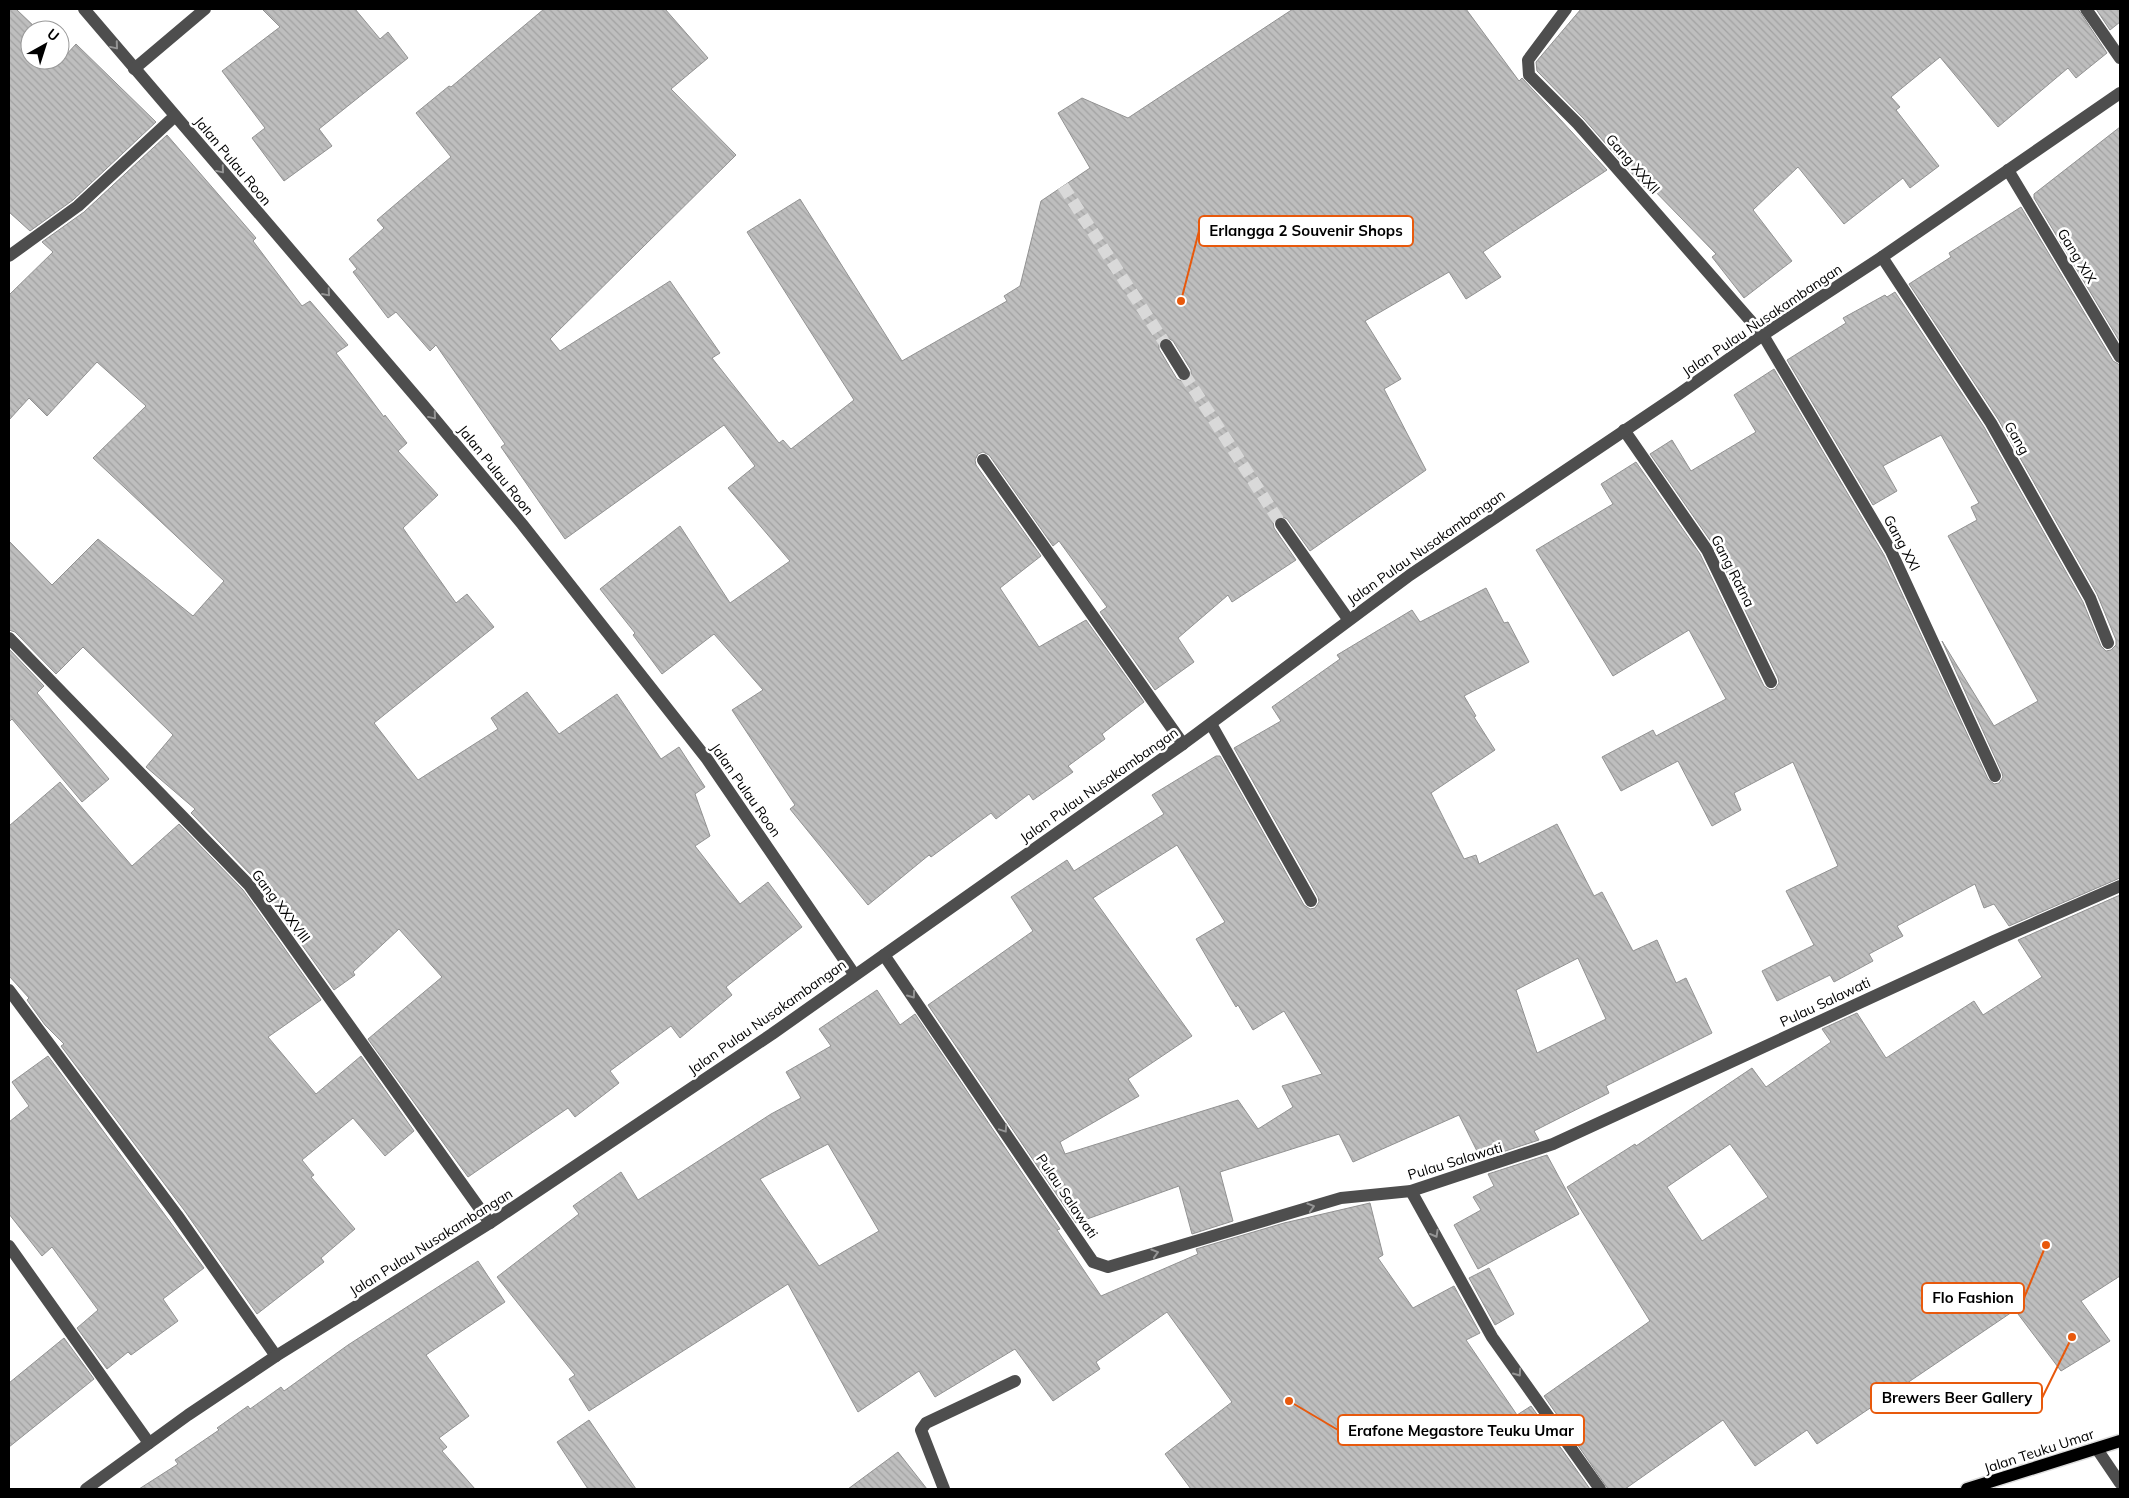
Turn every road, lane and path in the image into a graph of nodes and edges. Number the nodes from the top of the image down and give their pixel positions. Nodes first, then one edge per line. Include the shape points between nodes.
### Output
1 (84, 9) edge
2 (205, 9) edge
3 (1566, 9) edge
4 (2086, 9) edge
5 (2120, 58) edge
6 (134, 68) junction
7 (2120, 93) edge
8 (175, 116) junction
9 (2008, 170) junction
10 (9, 256) edge
11 (1882, 257) junction
12 (1763, 335) junction
13 (1166, 345) tunnel mouth
14 (2120, 357) edge
15 (1184, 374) tunnel mouth
16 (1624, 430) junction
17 (983, 460) dead end
18 (1281, 524) tunnel mouth
19 (1348, 619) junction
20 (9, 638) edge
21 (2108, 644) dead end
22 (1771, 682) dead end
23 (1210, 724) junction
24 (1184, 744) junction
25 (1994, 776) dead end
26 (2120, 886) edge
27 (1311, 901) dead end
28 (884, 955) junction
29 (854, 974) junction
30 (9, 990) edge
31 (1411, 1191) junction
32 (490, 1223) junction
33 (9, 1246) edge
34 (276, 1356) junction
35 (1015, 1381) dead end
36 (2120, 1441) edge
37 (149, 1443) junction
38 (2096, 1448) junction
39 (2120, 1483) edge
40 (86, 1489) edge
41 (944, 1489) edge
42 (1600, 1489) edge
43 (1967, 1489) edge

1 -> 6 street, Jalan Pulau Roon
2 - 6 street
3 - 12 street, Gang XXXII via 1528,60 1529,75 1578,124
4 - 5 street
6 - 8 street, Jalan Pulau Roon
7 - 9 street, Jalan Pulau Nusakambangan
8 - 10 street via 78,206
8 -> 29 street, Jalan Pulau Roon via 522,524 707,759
9 - 11 street, Jalan Pulau Nusakambangan
9 - 14 street, Gang XIX
11 - 12 street, Jalan Pulau Nusakambangan
11 - 21 street, Gang via 1991,423 2090,598
12 - 16 street, Jalan Pulau Nusakambangan
12 - 25 street, Gang XXI via 1891,551
13 - 15 street
16 - 19 street, Jalan Pulau Nusakambangan
16 - 22 street, Gang Ratna via 1707,550
17 - 24 street
18 - 19 street
19 - 23 street, Jalan Pulau Nusakambangan
20 - 32 street, Gang XXXVIII via 249,885
23 - 24 street, Jalan Pulau Nusakambangan
23 - 27 street
24 - 28 street, Jalan Pulau Nusakambangan
26 - 31 street, Pulau Salawati via 1553,1144
28 - 29 street, Jalan Pulau Nusakambangan
28 -> 31 street, Pulau Salawati via 1093,1262 1108,1267 1341,1198
29 - 32 street, Jalan Pulau Nusakambangan via 772,1034
30 - 34 street via 177,1215
31 -> 42 street via 1492,1337
32 - 34 street, Jalan Pulau Nusakambangan
33 - 37 street
34 - 37 street, Jalan Pulau Nusakambangan
35 - 41 street via 926,1423 921,1430
36 - 38 main road, Jalan Teuku Umar
37 - 40 street, Jalan Pulau Nusakambangan
38 - 39 street
38 - 43 main road, Jalan Teuku Umar

